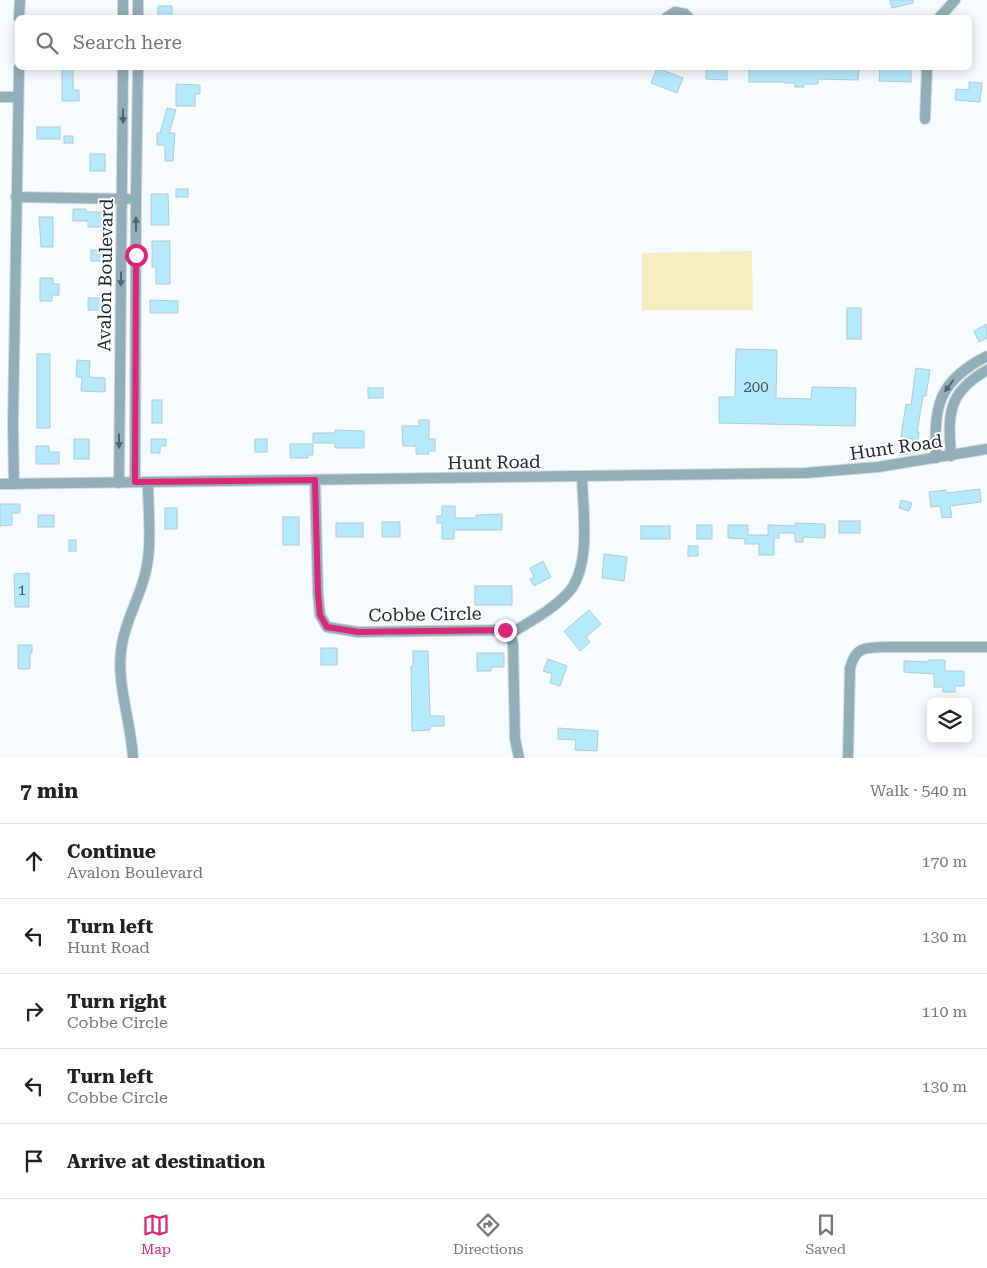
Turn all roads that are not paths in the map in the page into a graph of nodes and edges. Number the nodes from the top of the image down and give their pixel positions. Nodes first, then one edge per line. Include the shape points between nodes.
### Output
1 (20, 0) edge
2 (123, 0) edge
3 (138, 0) edge
4 (955, 0) edge
5 (19, 15) edge
6 (123, 15) edge
7 (138, 15) edge
8 (670, 15) edge
9 (686, 15) edge
10 (942, 15) edge
11 (18, 70) edge
12 (123, 70) edge
13 (138, 70) edge
14 (927, 70) edge
15 (18, 97) junction
16 (0, 98) edge
17 (925, 119) dead end
18 (16, 197) junction
19 (136, 198) junction
20 (122, 199) junction
21 (987, 356) edge
22 (987, 370) edge
23 (987, 448) edge
24 (951, 456) junction
25 (936, 458) junction
26 (582, 477) junction
27 (315, 480) junction
28 (119, 482) junction
29 (135, 482) junction
30 (148, 482) junction
31 (0, 484) edge
32 (14, 484) junction
33 (510, 634) junction
34 (987, 647) edge
35 (133, 758) edge
36 (519, 758) edge
37 (848, 758) edge

1 - 5 street
2 - 6 street
3 - 7 street
4 - 10 street
8 - 9 street via 675,12
11 - 15 street
12 -> 20 street, Avalon Boulevard
13 - 19 street, Avalon Boulevard
14 - 17 street
15 - 16 street
15 - 18 street
18 - 20 street
18 - 32 street
19 - 20 street
29 -> 19 street, Avalon Boulevard
20 -> 28 street, Avalon Boulevard
21 -> 25 street via 962,372 945,390 936,423
22 - 24 street via 966,385 953,404 948,426
23 - 24 street, Hunt Road
24 - 25 street, Hunt Road
25 - 26 street, Hunt Road via 826,472
26 - 27 street, Hunt Road
26 - 33 street via 584,548 578,578 568,594
27 - 30 street, Hunt Road
27 - 33 street, Cobbe Circle via 318,594 320,615 327,627 358,632 500,630
28 - 29 street, Hunt Road
28 - 32 street, Hunt Road
29 - 30 street, Hunt Road
30 - 35 street via 145,577 122,644 121,678
31 - 32 street, Hunt Road
33 - 36 street via 513,644 514,739
34 - 37 street via 885,647 864,649 853,656

